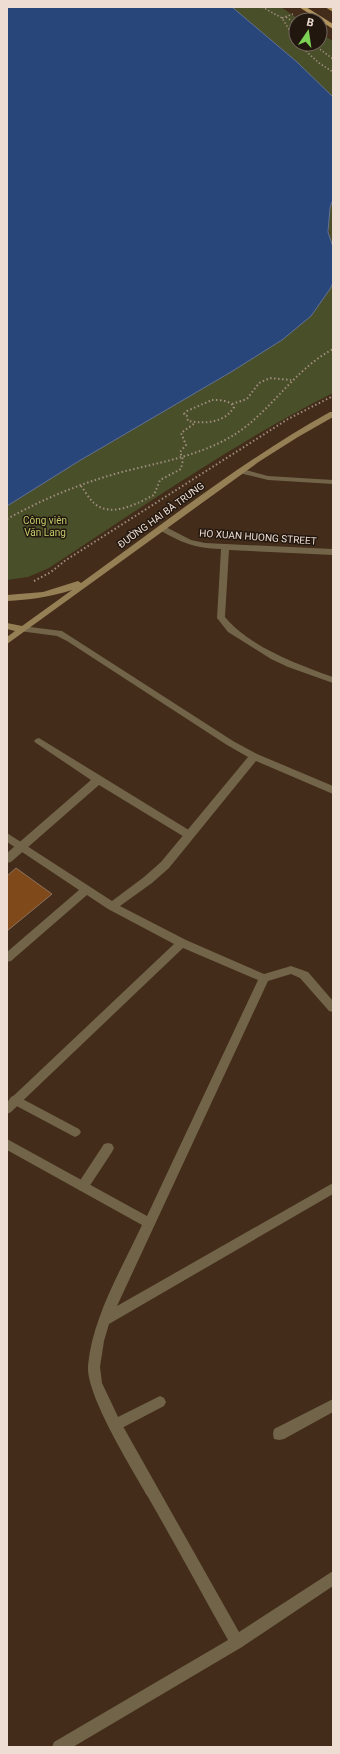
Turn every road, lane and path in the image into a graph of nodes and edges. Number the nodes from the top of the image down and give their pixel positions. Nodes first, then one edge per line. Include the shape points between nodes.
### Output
1 (262, 7) edge
2 (302, 7) edge
3 (328, 7) edge
4 (333, 10) edge
5 (286, 16) edge
6 (282, 18) junction
7 (333, 27) edge
8 (288, 28) edge
9 (306, 52) edge
10 (324, 52) edge
11 (333, 59) edge
12 (333, 72) edge
13 (333, 349) edge
14 (291, 380) junction
15 (333, 396) edge
16 (232, 404) junction
17 (333, 414) edge
18 (195, 423) junction
19 (182, 458) junction
20 (242, 470) junction
21 (333, 482) edge
22 (82, 486) junction
23 (7, 519) edge
24 (162, 528) junction
25 (225, 547) junction
26 (333, 552) edge
27 (102, 571) junction
28 (27, 582) dead end
29 (7, 598) edge
30 (7, 626) edge
31 (22, 629) junction
32 (7, 641) edge
33 (332, 680) edge
34 (39, 741) dead end
35 (254, 756) junction
36 (98, 780) junction
37 (333, 790) edge
38 (189, 834) junction
39 (7, 837) edge
40 (21, 847) junction
41 (7, 859) edge
42 (86, 890) junction
43 (112, 906) junction
44 (182, 943) junction
45 (7, 958) edge
46 (264, 978) junction
47 (333, 1008) edge
48 (15, 1100) junction
49 (7, 1109) edge
50 (74, 1132) dead end
51 (7, 1144) edge
52 (108, 1148) dead end
53 (83, 1186) junction
54 (333, 1188) edge
55 (149, 1223) junction
56 (104, 1320) junction
57 (160, 1402) dead end
58 (333, 1405) edge
59 (115, 1425) junction
60 (279, 1434) dead end
61 (333, 1578) edge
62 (237, 1642) junction
63 (59, 1747) edge

1 - 6 path
2 - 7 main road
3 - 4 main road
5 - 6 path
6 - 8 path
9 - 12 path via 319,64
10 - 11 path
13 - 14 path via 313,361
14 - 16 path via 270,378 259,383 247,399
14 - 19 path via 266,410 245,428 220,443
15 - 28 path via 282,424 66,560 51,572
16 - 18 path via 234,407 231,415 225,419
16 - 18 path via 212,400 187,411 184,414 188,421
17 - 20 street, ĐƯỜNG HAI BÀ TRƯNG
18 - 19 path via 181,433 186,445 180,452
19 - 22 path via 122,472
19 - 22 path via 184,464 178,472 159,481 154,495 131,507 105,508 95,504
20 - 21 street via 268,478
20 - 24 street, ĐƯỜNG HAI BÀ TRƯNG
22 - 23 path via 32,505
24 - 25 street, HO XUAN HUONG STREET via 188,542
24 - 27 street, ĐƯỜNG HAI BÀ TRƯNG
25 - 26 street, HO XUAN HUONG STREET
25 - 33 street via 221,618 224,623 274,657
27 - 29 street via 51,593
27 - 31 street, ĐƯỜNG HAI BÀ TRƯNG
30 - 31 street
31 - 32 street, ĐƯỜNG HAI BÀ TRƯNG
31 - 35 street via 59,633 70,639
34 - 36 street
35 - 37 street
35 - 38 street
36 - 38 street
36 - 40 street
38 - 43 street via 165,865
39 - 40 street
40 - 41 street
40 - 42 street
42 - 43 street
42 - 45 street
43 - 44 street
44 - 46 street
44 - 48 street
46 - 47 street via 291,970 297,971 304,975
46 - 55 street
48 - 49 street
48 - 50 street
51 - 53 street
52 - 53 street
53 - 55 street
54 - 56 street
55 - 56 street
56 - 59 street via 94,1367 96,1384
57 - 59 street
58 - 60 street
59 - 62 street
61 - 62 street
62 - 63 street

